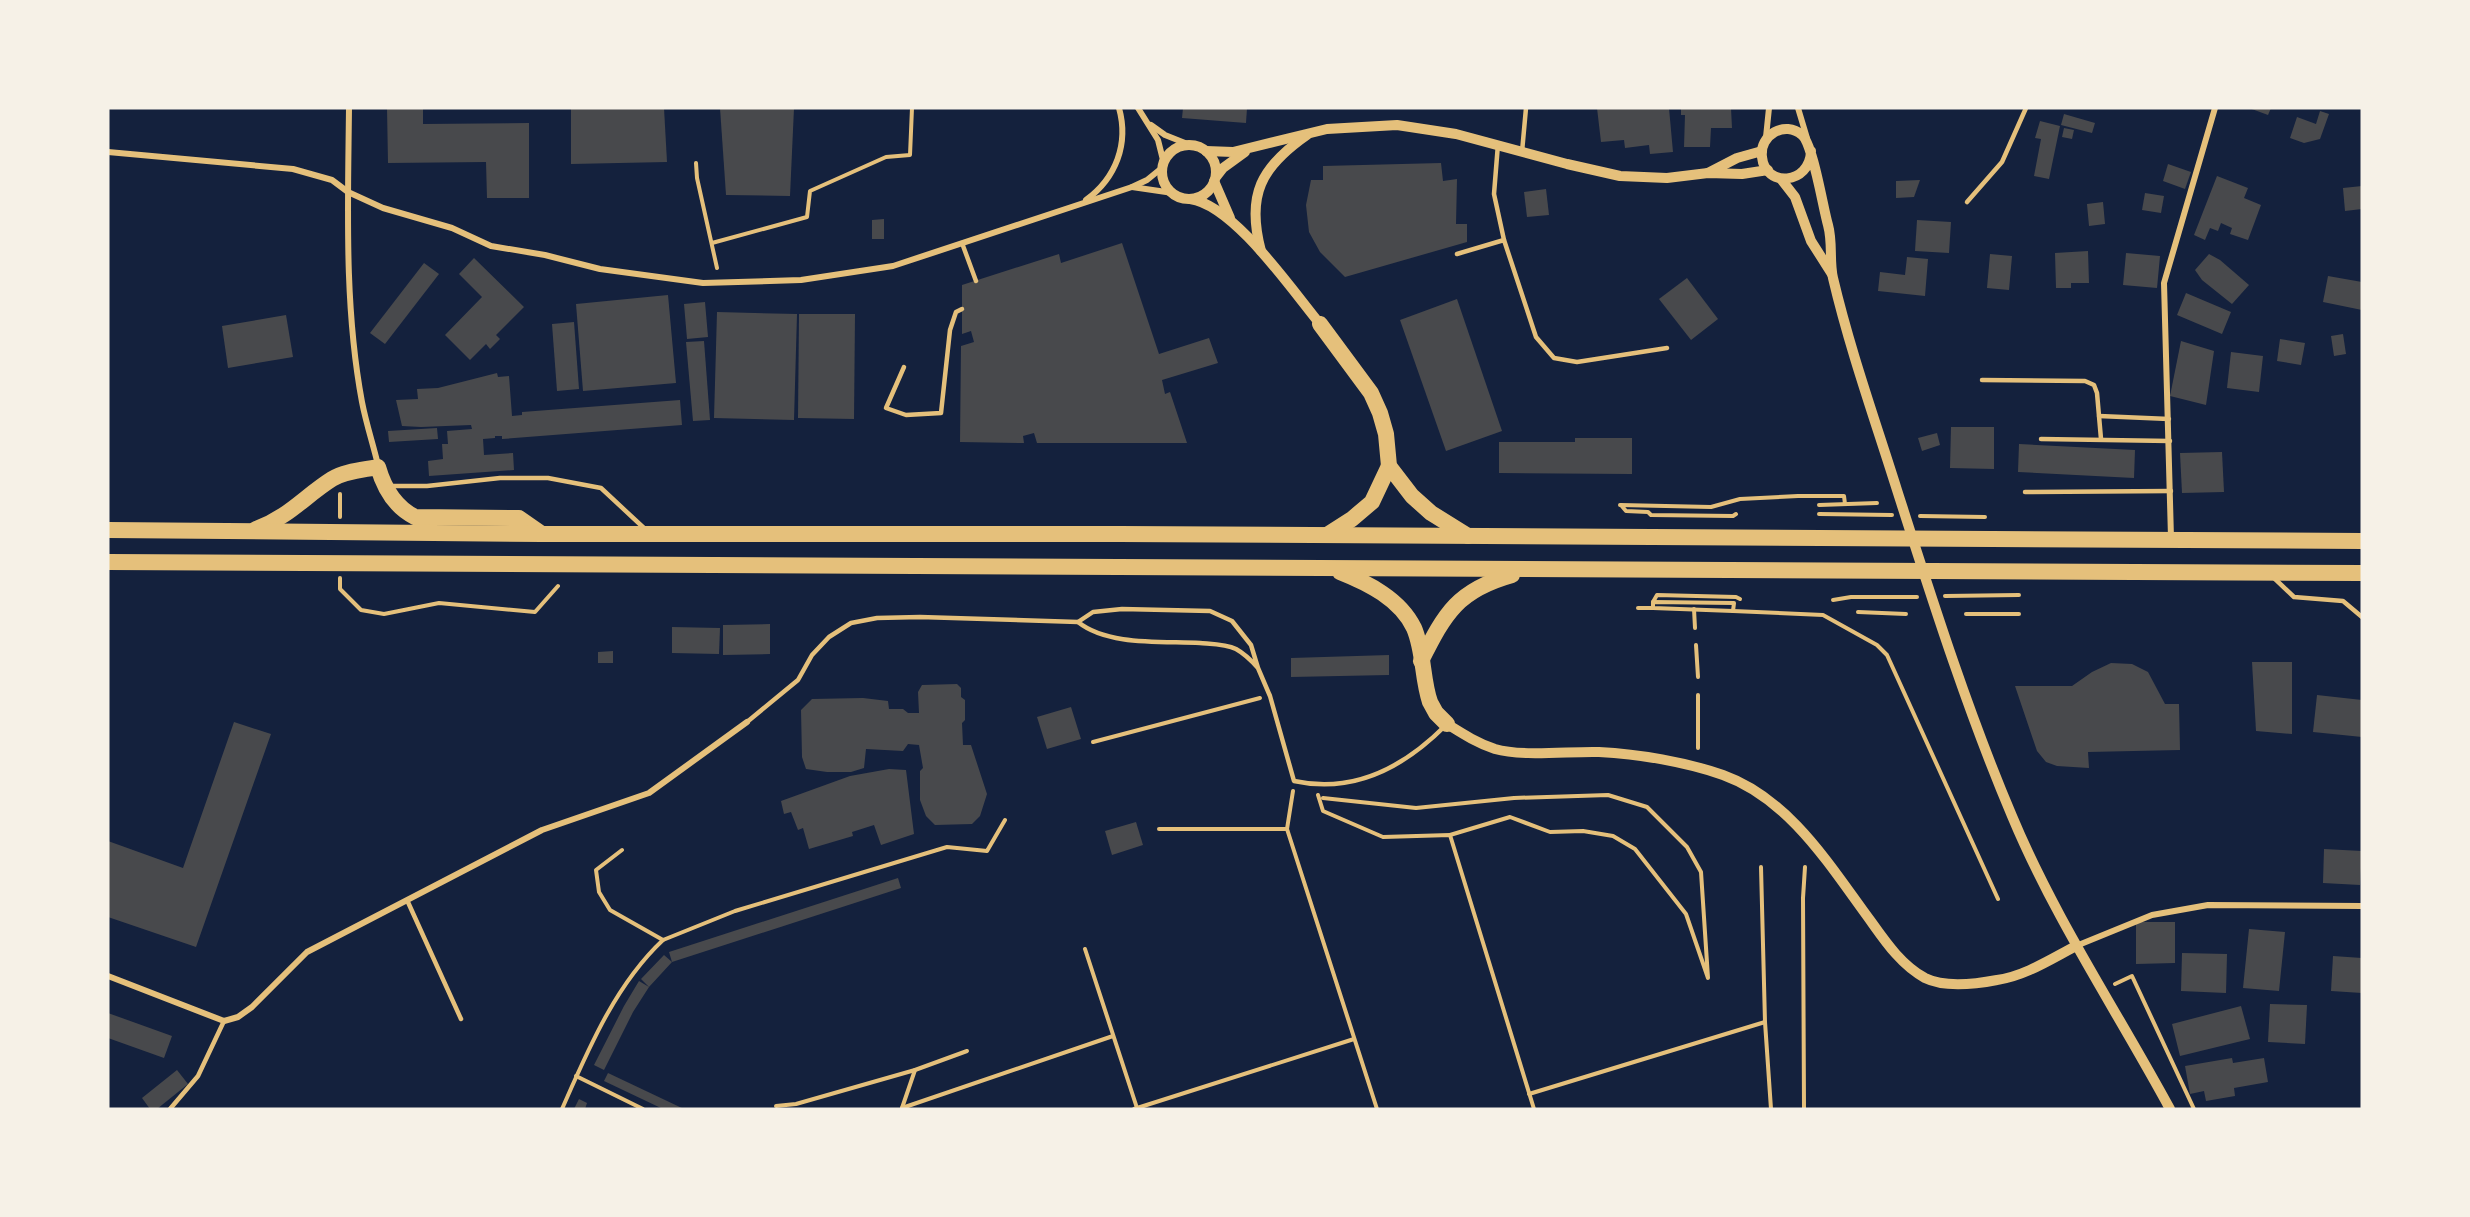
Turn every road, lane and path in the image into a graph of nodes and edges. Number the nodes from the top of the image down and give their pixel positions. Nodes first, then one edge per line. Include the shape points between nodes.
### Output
1 (348, 108) edge
2 (912, 108) edge
3 (1119, 108) edge
4 (1138, 108) edge
5 (1526, 108) edge
6 (1769, 108) edge
7 (1798, 108) edge
8 (2026, 108) edge
9 (2215, 108) edge
10 (1150, 125) junction
11 (1313, 131) junction
12 (1498, 144) junction
13 (1190, 145) junction
14 (1763, 146) junction
15 (1810, 147) junction
16 (1248, 150) junction
17 (1206, 151) junction
18 (108, 152) edge
19 (1522, 152) junction
20 (696, 163) dead end
21 (1164, 165) junction
22 (1768, 170) junction
23 (1708, 173) junction
24 (1781, 178) junction
25 (1215, 179) junction
26 (1132, 187) junction
27 (348, 192) junction
28 (1173, 193) junction
29 (1190, 199) junction
30 (1967, 202) dead end
31 (1079, 205) junction
32 (1230, 218) junction
33 (1504, 240) junction
34 (712, 243) junction
35 (962, 243) junction
36 (1262, 254) junction
37 (1457, 254) dead end
38 (717, 268) dead end
39 (1832, 275) junction
40 (976, 281) dead end
41 (962, 309) dead end
42 (1320, 324) joint
43 (1666, 348) dead end
44 (904, 367) dead end
45 (1982, 380) dead end
46 (2100, 416) junction
47 (2169, 419) junction
48 (2041, 439) dead end
49 (2101, 439) junction
50 (2169, 441) junction
51 (1389, 466) junction
52 (378, 467) junction
53 (384, 486) junction
54 (2171, 491) junction
55 (2025, 492) dead end
56 (1877, 503) dead end
57 (1845, 504) junction
58 (1692, 506) junction
59 (1819, 506) dead end
60 (1693, 514) dead end
61 (1736, 514) dead end
62 (1819, 514) dead end
63 (1833, 514) dead end
64 (108, 530) edge
65 (249, 531) junction
66 (542, 534) junction
67 (651, 534) junction
68 (1326, 535) junction
69 (1469, 536) junction
70 (2171, 539) junction
71 (2362, 541) edge
72 (108, 562) edge
73 (1331, 568) junction
74 (1532, 570) junction
75 (2269, 573) junction
76 (2362, 573) edge
77 (558, 586) dead end
78 (340, 589) dead end
79 (2019, 595) dead end
80 (2006, 596) dead end
81 (1851, 597) dead end
82 (1740, 599) dead end
83 (1833, 600) dead end
84 (1653, 602) junction
85 (1638, 608) dead end
86 (1653, 608) junction
87 (1694, 609) junction
88 (1733, 611) junction
89 (1857, 612) dead end
90 (1906, 614) dead end
91 (1965, 614) dead end
92 (2019, 614) dead end
93 (2362, 617) edge
94 (1078, 622) junction
95 (1695, 628) dead end
96 (1696, 645) dead end
97 (1421, 661) junction
98 (1258, 668) junction
99 (1698, 677) dead end
100 (1698, 695) dead end
101 (1270, 696) junction
102 (747, 722) joint
103 (1447, 724) junction
104 (1093, 742) dead end
105 (1698, 748) dead end
106 (1294, 781) junction
107 (1314, 785) junction
108 (1323, 798) dead end
109 (1005, 820) dead end
110 (1159, 829) dead end
111 (1287, 829) junction
112 (1450, 836) junction
113 (622, 850) dead end
114 (1761, 867) dead end
115 (1805, 867) dead end
116 (1998, 899) dead end
117 (407, 900) junction
118 (2362, 906) edge
119 (663, 940) junction
120 (2076, 946) junction
121 (1085, 949) dead end
122 (108, 976) edge
123 (2115, 984) dead end
124 (461, 1019) dead end
125 (224, 1021) junction
126 (1766, 1022) junction
127 (1113, 1036) junction
128 (1354, 1040) junction
129 (967, 1051) dead end
130 (915, 1070) junction
131 (576, 1076) junction
132 (1529, 1094) junction
133 (776, 1106) dead end
134 (902, 1108) edge
135 (1135, 1108) edge
136 (170, 1109) edge
137 (562, 1109) edge
138 (643, 1109) edge
139 (1377, 1109) edge
140 (1534, 1109) edge
141 (1771, 1109) edge
142 (1804, 1109) edge
143 (2170, 1109) edge
144 (2194, 1109) edge

1 - 27 street
2 - 34 path via 910,155 886,157 810,191 807,217
3 - 31 street via 1123,135 1119,156 1100,187
4 - 10 street
5 - 19 lane
6 - 14 street
7 - 15 street
8 - 30 lane via 2002,162
9 - 47 street via 2164,283
10 - 13 street
10 - 21 street
11 - 12 street via 1397,125
11 - 16 street
11 - 36 street via 1278,159 1258,189 1255,216
12 - 19 street
12 - 33 lane via 1494,194
13 - 17 street
13 - 21 street via 1174,150
14 - 15 street via 1778,130 1788,129 1802,134
14 - 22 street via 1762,161
14 - 23 street
15 - 24 street via 1808,166 1802,173
15 - 39 street via 1831,236
16 - 17 street
16 - 25 street
17 - 25 street via 1215,163
18 - 27 street via 293,169 332,180
19 - 23 street via 1620,176 1667,178
20 - 34 path
21 - 26 street
21 - 28 street via 1164,180
22 - 23 street
22 - 24 street
24 - 39 street via 1795,197 1811,241
25 - 29 street via 1206,192
25 - 32 street
26 - 28 street
26 - 31 street
27 - 35 street via 383,208 452,228 491,246 600,269 703,283 844,276 893,266
27 - 52 street via 355,343 362,402
28 - 29 street
29 - 32 street via 1202,200
31 - 35 street
32 - 36 street
33 - 37 lane
33 - 43 lane via 1536,337 1554,358 1577,362
34 - 38 path
35 - 40 lane
36 - 42 street
39 - 120 street via 1920,563 1971,709 2012,817 2051,903
41 - 44 lane via 956,312 950,330 941,413 906,415 886,408
42 - 51 highway via 1371,393 1386,434
45 - 46 lane via 2085,381 2094,385
46 - 47 lane
46 - 49 lane
47 - 50 street
48 - 49 lane
49 - 50 lane
50 - 54 street
51 - 68 highway via 1372,502
51 - 69 highway via 1431,513
52 - 53 highway
52 - 65 highway via 332,479 277,519
53 - 66 highway via 415,517 519,518
53 - 67 lane via 548,478 601,488
54 - 55 lane
54 - 70 street
56 - 57 path
57 - 58 path via 1844,496 1798,496
57 - 59 path
58 - 60 path
58 - 61 path via 1620,504 1626,511 1651,515
62 - 63 path
64 - 65 highway
65 - 66 highway
66 - 67 highway
67 - 68 highway
68 - 69 highway
69 - 70 highway
70 - 71 highway
72 - 73 highway
73 - 74 highway
73 - 97 highway via 1367,583 1395,603 1414,628
74 - 75 highway
74 - 97 highway via 1486,582 1460,600 1439,625
75 - 76 highway
75 - 93 lane via 2294,597 2343,602
77 - 78 path via 535,612 439,603 384,614 361,610
79 - 80 path
81 - 83 path
82 - 84 path via 1657,595
84 - 86 path
84 - 88 path via 1734,603
85 - 86 path
86 - 87 path
87 - 88 path
87 - 95 path
88 - 116 path via 1823,615 1877,645 1887,655
89 - 90 path
91 - 92 path
94 - 98 lane via 1108,638 1234,648
94 - 98 lane via 1093,612 1122,609 1210,611 1232,621 1243,632
94 - 102 lane via 920,617 851,623 829,637 798,680
96 - 99 path
97 - 103 highway via 1430,702
98 - 101 lane
100 - 105 path
101 - 104 path
101 - 106 lane
102 - 117 street via 649,793 542,830
103 - 107 lane via 1422,749 1379,773
103 - 120 street via 1473,741 1498,750 1650,757 1724,776 1756,792 1787,814 1897,956 1926,979 1953,984 1998,980 2031,969
106 - 107 lane
106 - 111 path
107 - 112 path via 1323,811 1383,837
108 - 112 path via 1416,808 1514,798 1608,795 1647,807 1687,847 1701,872 1708,978 1686,914 1635,849 1613,836 1583,831 1550,832 1510,817
109 - 119 path via 987,851 946,847 735,911
110 - 111 path
111 - 128 path
112 - 132 path
113 - 119 path via 596,870 599,892 610,910
114 - 126 path
115 - 142 path
117 - 124 lane
117 - 125 street via 307,952 252,1006 238,1017
118 - 120 street via 2208,905 2152,915
119 - 131 path via 644,958 619,995
120 - 143 street
121 - 127 path
122 - 125 street
123 - 144 path via 2132,976
125 - 136 lane via 198,1076
126 - 132 path
126 - 141 path
127 - 134 path
127 - 135 path
128 - 135 path
128 - 139 path
129 - 130 path
130 - 133 path via 796,1104
130 - 134 path
131 - 137 path
131 - 138 path
132 - 140 path

